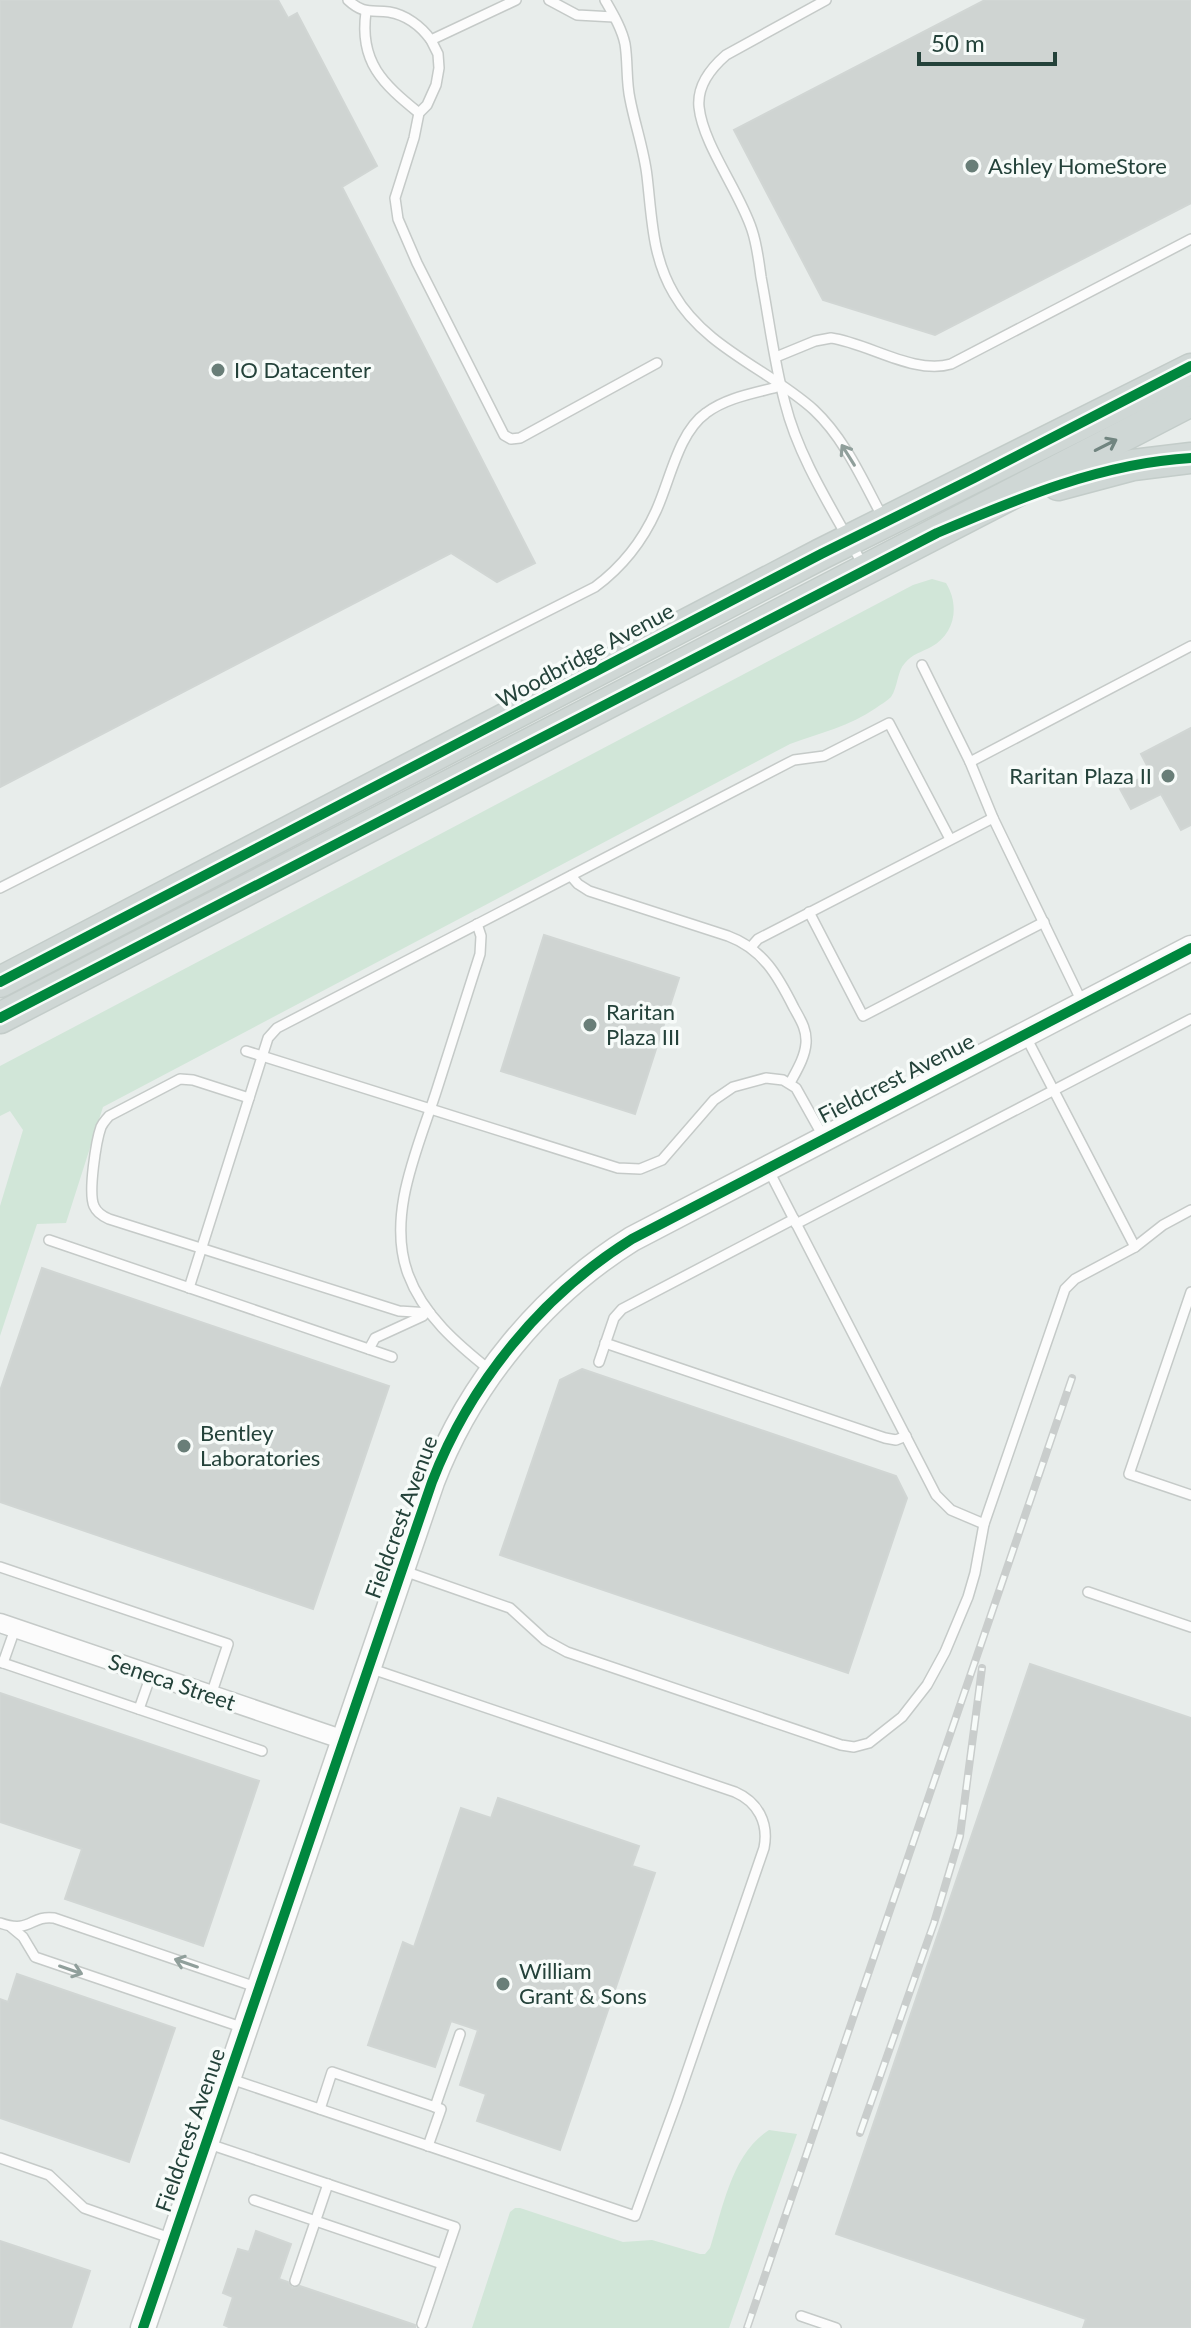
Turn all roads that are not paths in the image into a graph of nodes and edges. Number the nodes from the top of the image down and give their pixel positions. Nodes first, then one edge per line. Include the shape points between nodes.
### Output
1 (348, 0) edge
2 (516, 0) edge
3 (549, 0) edge
4 (605, 0) edge
5 (826, 0) edge
6 (366, 12) junction
7 (614, 17) junction
8 (431, 40) junction
9 (419, 113) junction
10 (1191, 239) edge
11 (776, 357) junction
12 (657, 363) dead end
13 (1191, 367) edge
14 (781, 386) junction
15 (1191, 401) edge
16 (1191, 458) edge
17 (937, 533) junction
18 (893, 537) junction
19 (850, 541) junction
20 (865, 570) junction
21 (1191, 646) edge
22 (922, 665) dead end
23 (970, 762) junction
24 (993, 818) junction
25 (950, 839) junction
26 (571, 876) junction
27 (0, 888) edge
28 (809, 912) junction
29 (1044, 922) junction
30 (477, 924) junction
31 (751, 947) junction
32 (1191, 948) edge
33 (0, 982) edge
34 (1083, 1004) junction
35 (0, 1018) edge
36 (1191, 1019) edge
37 (1024, 1034) junction
38 (246, 1051) dead end
39 (262, 1056) junction
40 (790, 1083) junction
41 (1053, 1091) junction
42 (249, 1098) junction
43 (431, 1109) junction
44 (824, 1138) junction
45 (767, 1168) junction
46 (1191, 1210) edge
47 (795, 1222) junction
48 (49, 1240) dead end
49 (1135, 1247) junction
50 (201, 1248) junction
51 (189, 1288) junction
52 (1191, 1292) edge
53 (430, 1313) junction
54 (605, 1343) junction
55 (369, 1349) junction
56 (392, 1357) dead end
57 (599, 1362) dead end
58 (492, 1372) junction
59 (906, 1436) junction
60 (1191, 1495) edge
61 (984, 1524) junction
62 (0, 1567) edge
63 (402, 1570) junction
64 (1088, 1592) dead end
65 (8, 1626) edge
66 (1191, 1627) edge
67 (2, 1662) edge
68 (368, 1668) junction
69 (151, 1675) junction
70 (211, 1695) junction
71 (139, 1709) junction
72 (344, 1740) junction
73 (262, 1751) dead end
74 (0, 1923) edge
75 (11, 1927) junction
76 (259, 1988) junction
77 (245, 2029) junction
78 (460, 2034) dead end
79 (228, 2078) junction
80 (435, 2107) junction
81 (320, 2109) junction
82 (206, 2143) junction
83 (428, 2146) junction
84 (0, 2158) edge
85 (328, 2184) junction
86 (254, 2200) dead end
87 (315, 2221) junction
88 (173, 2239) junction
89 (442, 2264) junction
90 (295, 2281) dead end
91 (801, 2316) dead end
92 (422, 2324) dead end
93 (143, 2328) edge
94 (836, 2328) edge

1 - 6 lane
2 - 8 lane
3 - 7 lane via 577,15
4 - 7 lane
5 - 11 lane via 726,55 699,95 705,128 752,230
6 - 8 lane via 411,21
6 - 9 lane via 371,61 389,89
7 - 14 lane via 626,48 630,99 646,163 661,268 691,318
8 - 9 lane via 439,68 436,85
9 - 12 lane via 395,198 398,219 504,435 520,438
10 - 11 lane via 941,367 831,338
11 - 14 lane
13 - 18 main road, Woodbridge Avenue
18 -> 14 lane via 830,428
14 - 19 lane via 805,456
14 - 27 lane via 725,402 696,421 641,539 614,573 595,587
17 -> 15 main road, Woodbridge Avenue
16 - 17 main road via 1094,474
17 - 18 main road, Woodbridge Avenue
18 - 19 main road, Woodbridge Avenue
18 - 20 main road, Woodbridge Avenue
19 - 20 lane
19 - 33 main road, Woodbridge Avenue
20 - 35 main road, Woodbridge Avenue
21 - 23 lane
22 - 23 lane
23 - 24 lane
24 - 25 lane
24 - 29 lane
25 - 26 lane via 889,723 824,756 794,760
25 - 28 lane
26 - 30 lane
26 - 31 lane via 595,894
28 - 29 lane via 863,1016
28 - 31 lane
29 - 34 lane
30 - 39 lane via 277,1028
30 - 43 lane via 480,954
31 - 40 lane via 775,971 804,1026 806,1045
32 - 34 street, Fieldcrest Avenue
34 - 37 street, Fieldcrest Avenue
36 - 41 lane
37 - 41 lane
37 - 44 street, Fieldcrest Avenue
38 - 39 lane
39 - 42 lane
39 - 43 lane
40 - 43 lane via 766,1078 733,1087 706,1108 662,1160 632,1170
40 - 44 lane
41 - 47 lane
41 - 49 lane
42 - 50 lane
42 - 50 lane via 180,1079 114,1113 101,1127 92,1193 98,1212
43 - 53 lane via 406,1187 401,1233 408,1276
44 - 45 street, Fieldcrest Avenue
45 - 47 lane
45 - 58 street, Fieldcrest Avenue via 611,1252 539,1315
46 - 49 lane
47 - 54 lane via 628,1305 614,1318
47 - 59 lane
48 - 51 lane
49 - 61 lane via 1065,1289
50 - 51 lane
50 - 53 lane via 399,1311
51 - 55 lane
52 - 60 lane via 1129,1474
53 - 55 lane via 375,1338
53 - 58 lane
54 - 57 lane
54 - 59 lane via 885,1438
55 - 56 lane
58 - 63 street, Fieldcrest Avenue via 444,1452
59 - 61 lane via 940,1501
61 - 63 lane via 968,1597 936,1670 902,1717 869,1743 854,1747 567,1652 510,1608
62 - 70 lane via 228,1644
63 - 68 street, Fieldcrest Avenue
64 - 66 lane
65 - 67 lane
65 - 69 street, Seneca Street
67 - 71 lane
68 - 72 street, Fieldcrest Avenue
68 - 83 lane via 742,1795 759,1812 766,1833 635,2216
69 - 70 street, Seneca Street
69 - 71 lane
70 - 72 street, Seneca Street
71 - 73 lane
72 - 76 street, Fieldcrest Avenue
74 - 75 lane
76 -> 75 lane via 54,1918
75 -> 77 lane via 35,1957
76 - 77 street, Fieldcrest Avenue
77 - 79 street, Fieldcrest Avenue
78 - 80 lane
79 - 81 lane
79 - 82 street, Fieldcrest Avenue
80 - 81 lane via 332,2072
80 - 83 lane via 441,2109
81 - 83 lane
82 - 85 lane
82 - 88 street, Fieldcrest Avenue
84 - 88 lane via 49,2175 84,2208
85 - 87 lane
85 - 89 lane via 455,2227
86 - 87 lane
87 - 89 lane
87 - 90 lane
88 - 93 street, Fieldcrest Avenue
89 - 92 lane
91 - 94 lane

